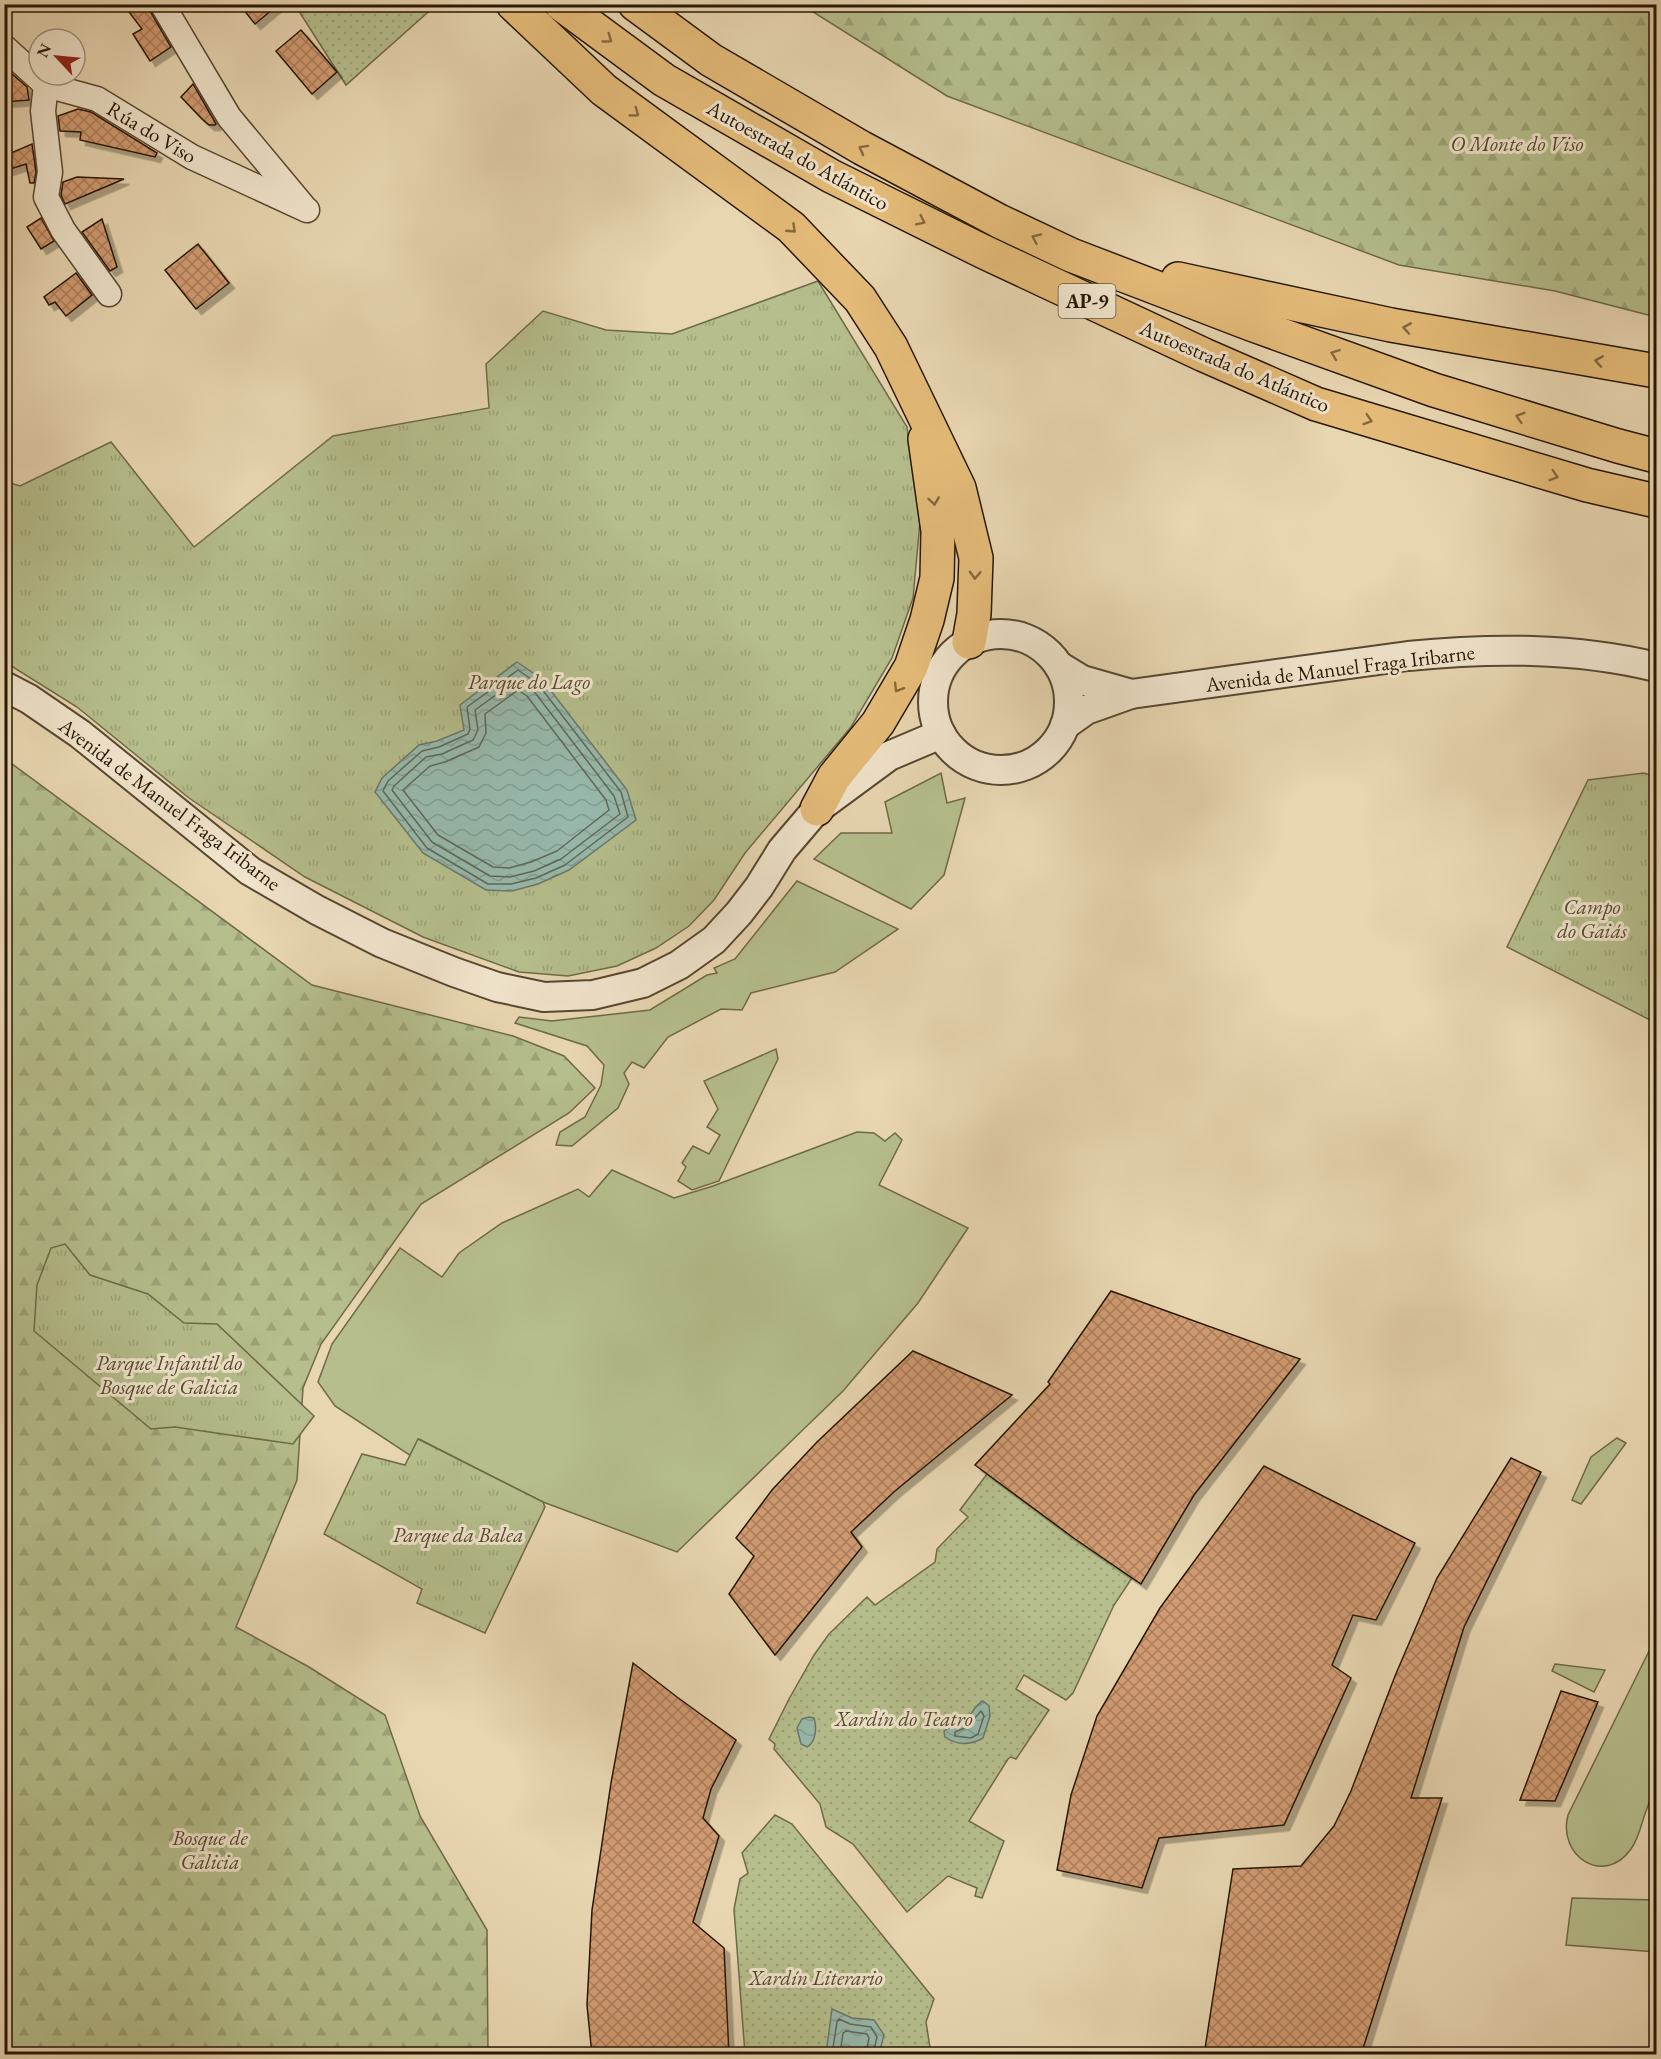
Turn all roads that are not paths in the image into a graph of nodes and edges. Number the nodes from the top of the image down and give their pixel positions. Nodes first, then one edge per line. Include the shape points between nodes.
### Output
1 (162, 4) edge
2 (513, 4) edge
3 (561, 4) edge
4 (635, 4) edge
5 (4, 47) edge
6 (27, 68) edge
7 (45, 87) edge
8 (52, 87) edge
9 (1071, 255) junction
10 (109, 294) dead end
11 (1656, 371) edge
12 (919, 402) junction
13 (1656, 456) edge
14 (1656, 501) edge
15 (969, 642) junction
16 (1059, 666) junction
17 (1656, 667) edge
18 (4, 687) edge
19 (1131, 694) junction
20 (1065, 725) junction
21 (941, 734) junction
22 (817, 809) junction

1 - 8 street, Rúa do Viso via 229,117 307,210 192,157 97,99
2 -> 12 highway via 604,90 790,227 860,299 891,347
3 -> 14 highway, Autoestrada do Atlántico / AP-9 via 664,81 831,176 1193,350 1316,404 1587,485
9 -> 4 highway, Autoestrada do Atlántico / AP-9 via 862,148 711,60
5 - 6 street, Rúa do Viso
7 - 10 street via 43,111 50,171 46,197 63,230
11 -> 9 highway via 1391,325
13 -> 9 highway, Autoestrada do Atlántico / AP-9 via 1434,390
12 -> 15 highway via 959,488 976,558
12 -> 22 highway via 938,531 937,578 927,620 911,667 878,723 834,777
15 - 16 street, Avenida de Manuel Fraga Iribarne via 1008,634 1046,650
15 - 21 street, Avenida de Manuel Fraga Iribarne via 952,655 940,673 934,693 934,714
16 - 19 street, Avenida de Manuel Fraga Iribarne via 1082,680
16 - 20 street, Avenida de Manuel Fraga Iribarne via 1067,685
17 - 19 street, Avenida de Manuel Fraga Iribarne via 1582,653 1450,652
18 - 22 street, Avenida de Manuel Fraga Iribarne via 80,734 250,871 296,898 382,943 454,972 544,997 603,993 643,983 679,965 714,940 739,913 782,850
19 - 20 street, Avenida de Manuel Fraga Iribarne via 1086,710
20 - 21 street, Avenida de Manuel Fraga Iribarne via 1056,743 1040,758 1020,768 997,770 975,765 955,753
21 - 22 street, Avenida de Manuel Fraga Iribarne via 889,756

